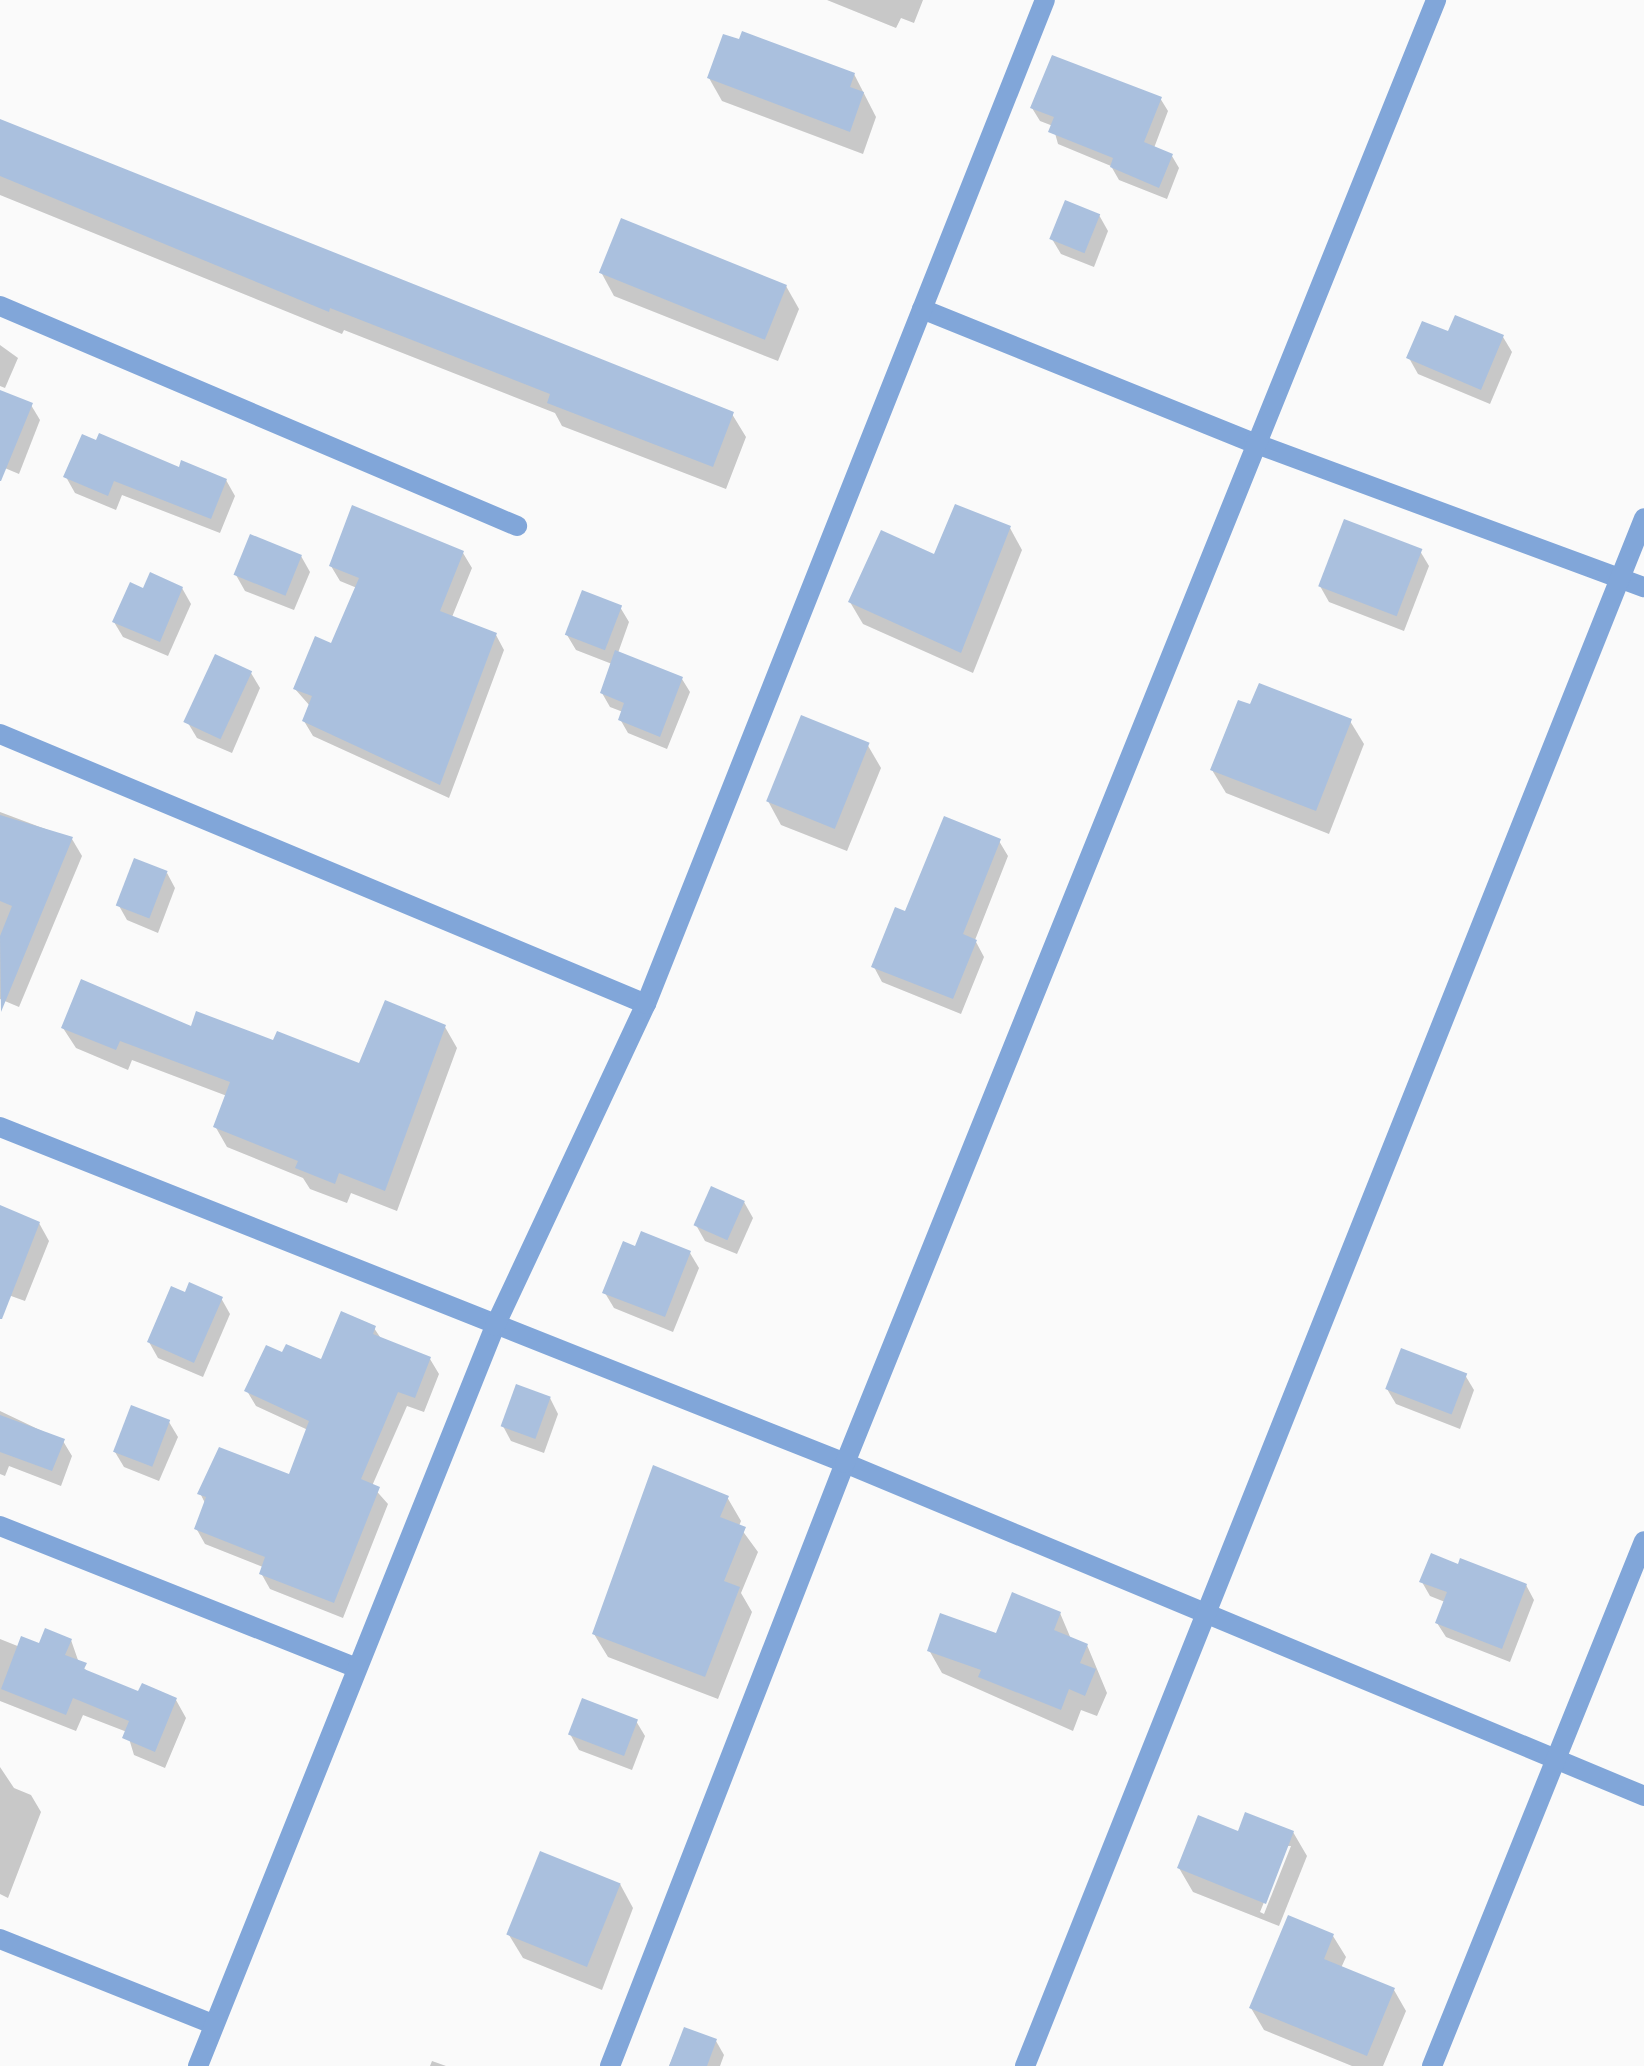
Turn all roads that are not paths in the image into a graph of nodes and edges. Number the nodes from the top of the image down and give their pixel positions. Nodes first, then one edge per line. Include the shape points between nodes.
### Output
1 (1045, 0) edge
2 (1436, 0) edge
3 (0, 306) edge
4 (922, 309) junction
5 (1254, 443) junction
6 (1644, 518) edge
7 (517, 526) dead end
8 (1620, 577) junction
9 (1644, 587) edge
10 (0, 734) edge
11 (646, 1004) junction
12 (0, 1127) edge
13 (495, 1326) junction
14 (845, 1463) junction
15 (0, 1526) edge
16 (1644, 1541) edge
17 (1208, 1611) junction
18 (357, 1668) junction
19 (1555, 1758) junction
20 (1644, 1796) edge
21 (0, 1939) edge
22 (213, 2024) junction
23 (198, 2066) edge
24 (610, 2066) edge
25 (1025, 2066) edge
26 (1432, 2066) edge

1 - 4 street
2 - 5 street
3 - 7 street
4 - 5 street
4 - 11 street
5 - 8 street
5 - 14 street
6 - 8 street
8 - 9 street
8 - 17 street
10 - 11 street
11 - 13 street
12 - 13 street
13 - 14 street
13 - 18 street
14 - 17 street
14 - 24 street
15 - 18 street
16 - 19 street
17 - 19 street
17 - 25 street
18 - 22 street
19 - 20 street
19 - 26 street
21 - 22 street
22 - 23 street

